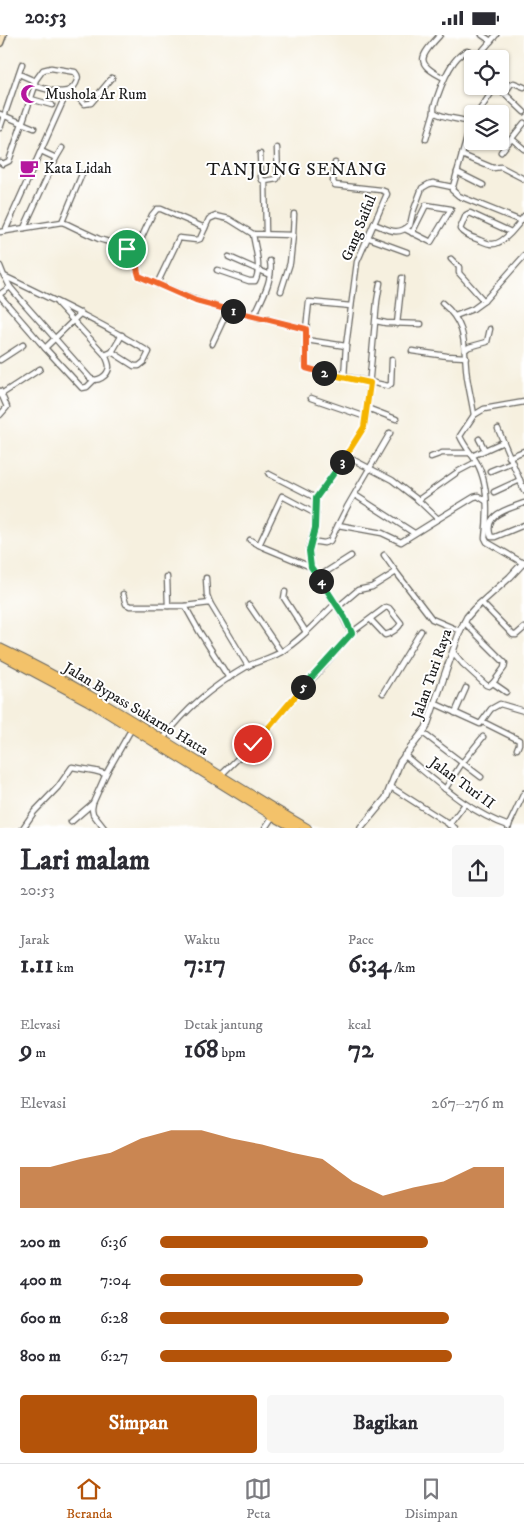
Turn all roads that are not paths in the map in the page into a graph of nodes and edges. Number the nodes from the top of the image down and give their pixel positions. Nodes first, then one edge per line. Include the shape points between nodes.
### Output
1 (3, 35) edge
2 (440, 35) edge
3 (482, 35) edge
4 (496, 35) edge
5 (491, 41) junction
6 (0, 43) edge
7 (484, 50) edge
8 (464, 52) edge
9 (22, 65) dead end
10 (19, 74) junction
11 (112, 78) dead end
12 (444, 78) junction
13 (35, 84) junction
14 (509, 87) edge
15 (524, 87) edge
16 (505, 95) edge
17 (31, 99) junction
18 (52, 105) dead end
19 (434, 112) junction
20 (524, 113) edge
21 (2, 115) edge
22 (464, 120) edge
23 (22, 123) junction
24 (524, 124) edge
25 (0, 127) edge
26 (34, 129) dead end
27 (426, 139) dead end
28 (512, 139) junction
29 (62, 148) dead end
30 (278, 148) dead end
31 (464, 148) edge
32 (524, 149) edge
33 (41, 151) junction
34 (501, 151) dead end
35 (260, 154) dead end
36 (462, 155) junction
37 (56, 157) junction
38 (0, 162) edge
39 (335, 163) dead end
40 (457, 172) junction
41 (82, 174) dead end
42 (524, 179) edge
43 (265, 181) junction
44 (483, 185) dead end
45 (452, 187) junction
46 (294, 215) dead end
47 (524, 216) edge
48 (62, 223) junction
49 (520, 223) junction
50 (374, 224) junction
51 (205, 227) junction
52 (24, 228) junction
53 (524, 228) edge
54 (405, 229) junction
55 (2, 232) edge
56 (511, 232) junction
57 (412, 233) junction
58 (253, 234) junction
59 (266, 234) junction
60 (293, 235) junction
61 (369, 237) junction
62 (407, 252) dead end
63 (134, 254) junction
64 (524, 256) edge
65 (229, 257) dead end
66 (451, 259) dead end
67 (270, 261) dead end
68 (522, 261) edge
69 (0, 266) edge
70 (259, 269) junction
71 (217, 270) dead end
72 (270, 275) junction
73 (4, 276) junction
74 (402, 278) dead end
75 (380, 283) dead end
76 (157, 284) junction
77 (10, 287) junction
78 (281, 291) dead end
79 (0, 295) edge
80 (54, 300) junction
81 (484, 301) junction
82 (442, 303) dead end
83 (351, 306) junction
84 (228, 310) junction
85 (81, 313) junction
86 (254, 316) junction
87 (455, 316) junction
88 (376, 321) junction
89 (73, 322) junction
90 (397, 324) junction
91 (421, 324) dead end
92 (306, 329) junction
93 (490, 329) dead end
94 (122, 335) junction
95 (55, 339) junction
96 (306, 340) junction
97 (212, 344) dead end
98 (23, 345) dead end
99 (346, 346) junction
100 (45, 348) junction
101 (465, 350) junction
102 (412, 351) dead end
103 (112, 352) junction
104 (105, 355) junction
105 (466, 357) junction
106 (392, 359) dead end
107 (0, 360) edge
108 (40, 369) dead end
109 (344, 377) junction
110 (94, 380) junction
111 (370, 383) junction
112 (0, 393) edge
113 (311, 398) dead end
114 (524, 402) edge
115 (367, 408) junction
116 (0, 415) edge
117 (474, 415) junction
118 (366, 417) junction
119 (396, 419) dead end
120 (498, 429) dead end
121 (390, 433) dead end
122 (479, 439) dead end
123 (504, 442) junction
124 (485, 450) junction
125 (524, 451) edge
126 (472, 454) junction
127 (346, 456) junction
128 (431, 457) dead end
129 (511, 459) junction
130 (476, 462) junction
131 (370, 468) junction
132 (490, 471) dead end
133 (524, 473) edge
134 (269, 474) dead end
135 (519, 478) junction
136 (524, 490) edge
137 (494, 492) dead end
138 (355, 495) junction
139 (316, 498) junction
140 (418, 500) junction
141 (486, 501) junction
142 (524, 503) edge
143 (316, 514) junction
144 (438, 519) junction
145 (338, 525) junction
146 (524, 525) edge
147 (414, 533) junction
148 (250, 540) dead end
149 (311, 541) junction
150 (259, 545) junction
151 (384, 555) dead end
152 (351, 556) dead end
153 (524, 562) edge
154 (311, 567) junction
155 (396, 572) junction
156 (167, 577) dead end
157 (318, 577) junction
158 (206, 579) dead end
159 (285, 592) dead end
160 (124, 594) dead end
161 (210, 603) junction
162 (482, 603) junction
163 (249, 605) dead end
164 (337, 605) junction
165 (168, 606) junction
166 (184, 606) junction
167 (370, 619) junction
168 (464, 622) junction
169 (524, 628) edge
170 (421, 631) dead end
171 (460, 631) junction
172 (306, 632) junction
173 (352, 633) junction
174 (0, 648) edge
175 (281, 652) junction
176 (453, 652) junction
177 (0, 654) edge
178 (248, 666) junction
179 (229, 678) junction
180 (493, 683) junction
181 (466, 688) dead end
182 (506, 692) dead end
183 (383, 693) dead end
184 (436, 704) junction
185 (524, 711) edge
186 (455, 713) junction
187 (483, 722) junction
188 (132, 728) junction
189 (423, 733) junction
190 (483, 737) dead end
191 (162, 740) junction
192 (517, 749) dead end
193 (404, 755) junction
194 (462, 763) junction
195 (106, 774) junction
196 (220, 777) junction
197 (481, 777) dead end
198 (391, 787) junction
199 (445, 789) junction
200 (524, 793) edge
201 (93, 803) junction
202 (465, 804) junction
203 (273, 816) junction
204 (71, 822) dead end
205 (448, 825) junction
206 (508, 827) edge
207 (23, 828) edge
208 (104, 828) edge
209 (266, 828) edge
210 (294, 828) edge
211 (307, 828) edge
212 (361, 828) edge
213 (455, 828) edge

1 - 6 main road
2 - 12 street via 422,61
3 - 5 street
4 - 5 street
5 - 7 street
8 - 12 street
9 - 10 street
10 - 13 street
10 - 21 street
11 - 33 street via 91,103 84,104 72,94 64,99
12 - 19 street
13 - 13 street via 43,70 50,68 78,75 74,89 64,92
13 - 17 street
14 - 15 street via 518,83
16 - 20 street
17 - 18 street
17 - 23 street
19 - 22 street
19 - 27 street
21 - 23 street
21 - 25 street
23 - 26 street
23 - 38 street via 9,161
24 - 28 street
28 - 32 street
28 - 34 street
29 - 37 street
30 - 43 street via 277,179
31 - 36 street
33 - 37 street
33 - 55 street
35 - 43 street via 261,177
36 - 40 street
36 - 42 street via 493,168 501,167
37 - 52 street
39 - 50 street, Gang Saiful via 335,185 386,192 386,200
40 - 44 street
40 - 45 street
41 - 48 street
43 - 59 street
45 - 49 street via 459,196
45 - 54 street via 434,183 422,188
46 - 60 street
47 - 49 street
48 - 52 street
48 - 63 street
49 - 53 street
49 - 56 street
50 - 54 street via 394,232
50 - 61 street, Gang Saiful
51 - 58 street via 209,219 216,216 229,219
51 - 63 street via 157,209
51 - 76 street via 198,241 179,237
52 - 55 street
54 - 57 street
56 - 56 street via 470,213 460,228 463,233 493,245 503,241
57 - 57 street via 431,242 451,209 426,205
58 - 59 street
58 - 70 street
59 - 60 street
60 - 78 street via 290,263
61 - 62 street
61 - 83 street, Gang Saiful via 357,262
63 - 76 street via 139,276
64 - 68 street
65 - 70 street
66 - 81 street
67 - 72 street
68 - 81 street
69 - 73 street
70 - 71 street via 255,281
70 - 72 street
72 - 86 street
73 - 77 street
73 - 80 street
74 - 90 street
75 - 88 street
76 - 84 street via 196,301
77 - 79 street
77 - 95 street
79 - 100 street
80 - 85 street
80 - 89 street
81 - 87 street
82 - 87 street
83 - 92 street via 308,302
83 - 99 street, Gang Saiful
84 - 86 street
84 - 97 street
85 - 89 street
85 - 94 street
86 - 92 street
87 - 101 street via 462,330
88 - 90 street
88 - 111 street
89 - 95 street
89 - 104 street
90 - 91 street
92 - 96 street
93 - 101 street via 487,342
94 - 103 street
94 - 103 street via 149,352 147,357 139,366 134,366
95 - 100 street
95 - 110 street
96 - 99 street
96 - 109 street via 306,368
98 - 107 street
99 - 109 street, Gang Saiful
100 - 110 street via 82,388
101 - 105 street
102 - 105 street
103 - 104 street
104 - 110 street via 109,367 107,372
105 - 117 street
106 - 111 street via 391,384
108 - 112 street
109 - 111 street
111 - 115 street
112 - 116 street via 7,407
113 - 118 street
114 - 117 street via 484,409
115 - 118 street
115 - 119 street
117 - 126 street via 460,436
118 - 127 street via 364,427
120 - 123 street
121 - 131 street
122 - 124 street
123 - 124 street
123 - 129 street
124 - 126 street
125 - 129 street
126 - 128 street via 444,453
126 - 130 street
127 - 131 street
127 - 139 street
129 - 132 street
129 - 135 street
130 - 140 street
130 - 141 street via 483,476
131 - 138 street
131 - 140 street
133 - 135 street
134 - 139 street
135 - 136 street
135 - 137 street
138 - 145 street
138 - 147 street
139 - 143 street
140 - 144 street
141 - 144 street via 474,497
141 - 153 street via 487,542
142 - 146 street via 494,515 490,534 495,537
143 - 149 street
143 - 150 street via 282,496
144 - 147 street
145 - 147 street via 387,535 400,542
145 - 149 street via 328,543
148 - 150 street
149 - 154 street
150 - 154 street
151 - 155 street
152 - 157 street
153 - 162 street, Jalan Turi Raya
154 - 157 street
155 - 164 street via 372,587 358,590
155 - 171 street via 432,619
156 - 165 street
157 - 164 street
158 - 161 street
159 - 172 street via 285,600
160 - 165 street via 127,606
161 - 166 street
161 - 178 street
162 - 168 street, Jalan Turi Raya
162 - 169 street via 514,635
163 - 175 street
164 - 172 street
164 - 173 street
165 - 166 street
166 - 179 street
167 - 167 street via 388,607 401,626 385,635
167 - 173 street
168 - 171 street, Jalan Turi Raya
168 - 180 street via 505,663
170 - 183 street
171 - 176 street, Jalan Turi Raya
172 - 175 street
173 - 196 street via 265,732
174 - 191 highway, Jalan Bypass Sukarno Hatta via 73,686
175 - 178 street
176 - 180 street via 486,685
176 - 184 street, Jalan Turi Raya
177 - 188 highway, Jalan Bypass Sukarno Hatta via 82,697
178 - 179 street
179 - 191 street via 187,710
180 - 182 street
181 - 186 street
184 - 186 street
184 - 189 street, Jalan Turi Raya
185 - 187 street via 500,704 493,707
186 - 187 street via 480,724
187 - 192 street via 519,740
188 - 195 street
188 - 203 highway, Jalan Bypass Sukarno Hatta
189 - 193 street, Jalan Turi Raya
189 - 194 street
190 - 194 street
191 - 196 highway, Jalan Bypass Sukarno Hatta
193 - 198 street, Jalan Turi Raya
193 - 199 street, Jalan Turi II
194 - 197 street
194 - 199 street
195 - 201 street
195 - 207 street via 72,767
196 - 211 highway, Jalan Bypass Sukarno Hatta
198 - 205 street
198 - 212 street, Jalan Turi Raya
199 - 202 street, Jalan Turi II
200 - 206 street
201 - 204 street
201 - 208 street via 93,814
202 - 205 street
202 - 206 street, Jalan Turi II
203 - 209 street
203 - 210 highway, Jalan Bypass Sukarno Hatta
205 - 213 street

